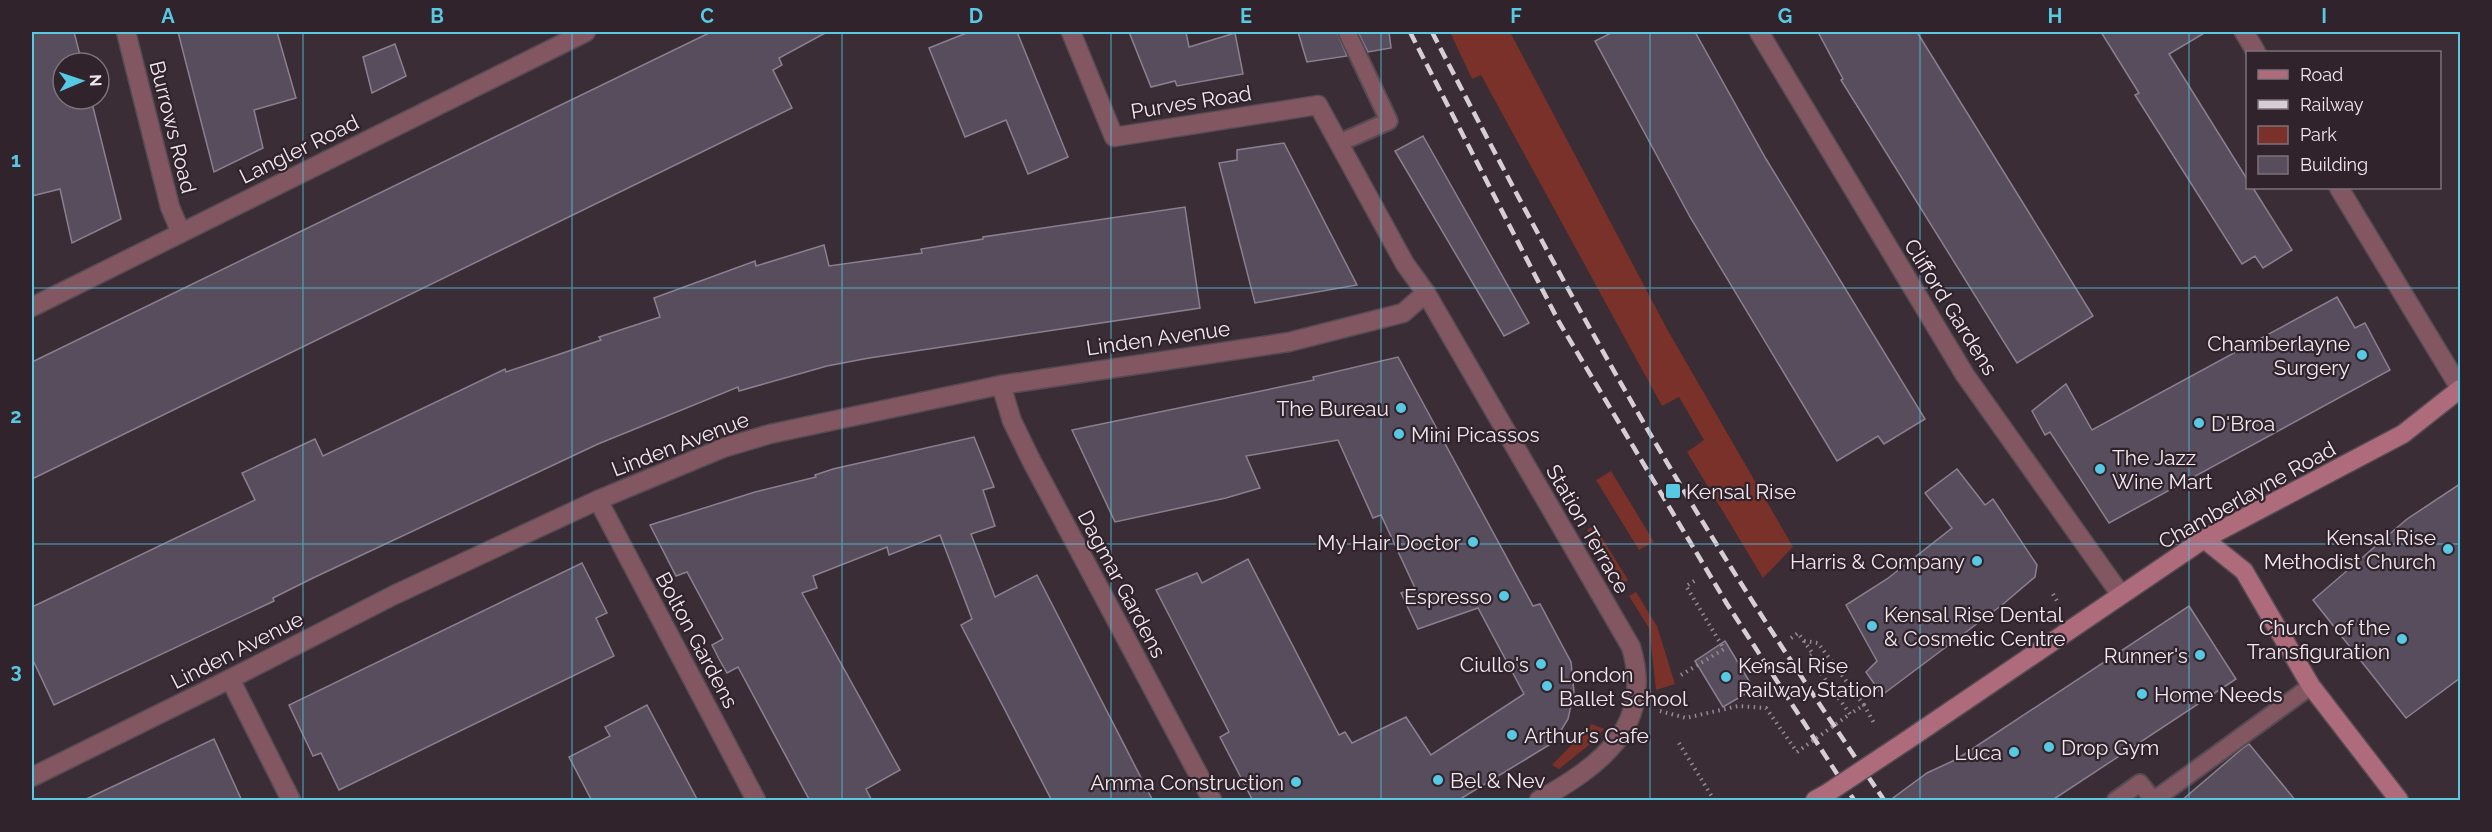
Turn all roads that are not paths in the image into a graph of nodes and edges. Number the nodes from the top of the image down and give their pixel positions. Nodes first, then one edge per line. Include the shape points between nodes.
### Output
1 (126, 32) edge
2 (586, 32) edge
3 (1071, 32) edge
4 (1347, 32) edge
5 (1759, 32) edge
6 (2244, 32) edge
7 (2255, 51) edge
8 (1318, 105) joint
9 (1339, 143) junction
10 (2340, 189) edge
11 (181, 233) junction
12 (1426, 293) junction
13 (32, 307) edge
14 (1001, 385) junction
15 (2460, 388) edge
16 (598, 500) junction
17 (2204, 539) junction
18 (2121, 595) junction
19 (230, 679) junction
20 (2311, 686) junction
21 (32, 777) edge
22 (291, 801) edge
23 (756, 801) edge
24 (1212, 801) edge
25 (1539, 801) edge
26 (1815, 801) edge
27 (2116, 801) edge
28 (2153, 801) edge
29 (2399, 801) edge

1 - 11 street, Burrows Road via 170,207
2 - 11 street, Langler Road
3 - 8 street, Purves Road via 1113,137
4 - 9 lane via 1389,121
5 - 18 street, Clifford Gardens via 1965,375
6 - 7 street
8 - 9 street, Station Terrace
9 - 12 street, Station Terrace via 1405,264
10 - 15 street
11 - 13 street, Langler Road
12 - 14 street, Linden Avenue via 1403,313 1289,342
12 - 25 street, Station Terrace via 1631,647 1638,668 1634,705 1626,727 1609,753
14 - 16 street, Linden Avenue via 770,434 723,448
14 - 24 street, Dagmar Gardens via 1017,431
15 - 17 street, Chamberlayne Road via 2403,434
16 - 19 street, Linden Avenue via 394,595
16 - 23 street, Bolton Gardens
17 - 18 street, Chamberlayne Road
17 - 20 street via 2244,571
18 - 26 street, Chamberlayne Road, bridge
19 - 21 street, Linden Avenue
19 - 22 street
20 - 28 lane
20 - 29 street
27 - 28 lane via 2140,783

